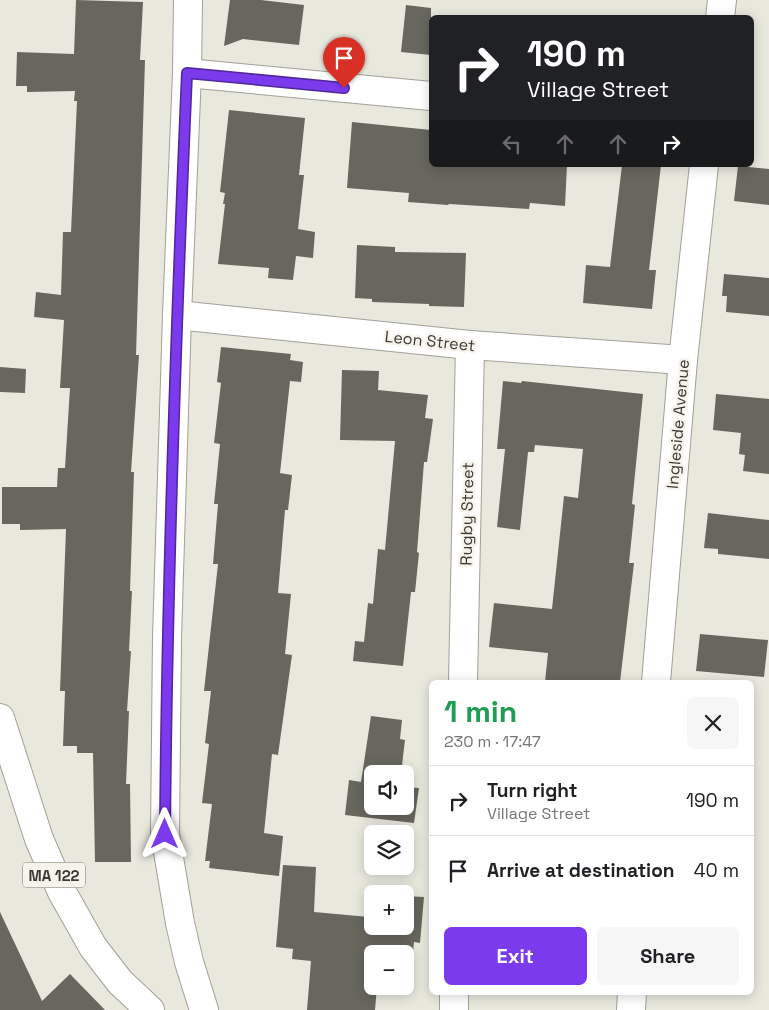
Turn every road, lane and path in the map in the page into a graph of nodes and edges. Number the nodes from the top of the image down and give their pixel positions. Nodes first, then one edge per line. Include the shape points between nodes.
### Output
1 (188, 0) edge
2 (722, 0) edge
3 (720, 15) edge
4 (187, 73) junction
5 (429, 96) edge
6 (704, 167) edge
7 (177, 315) junction
8 (470, 345) junction
9 (683, 360) junction
10 (463, 680) edge
11 (656, 680) edge
12 (0, 718) edge
13 (454, 995) edge
14 (632, 995) edge
15 (150, 1010) edge
16 (204, 1010) edge
17 (454, 1010) edge
18 (631, 1010) edge

1 - 4 main road
2 - 3 main road
4 - 5 main road
4 - 7 main road
6 - 9 main road, Ingleside Avenue
7 - 8 main road, Leon Street
7 - 16 main road via 165,834 182,933
8 - 9 main road, Leon Street
8 - 10 main road, Rugby Street
9 - 11 main road, Ingleside Avenue
12 - 15 main road, MA 122 via 39,839 62,892 93,947 120,982
13 - 17 main road
14 - 18 main road

